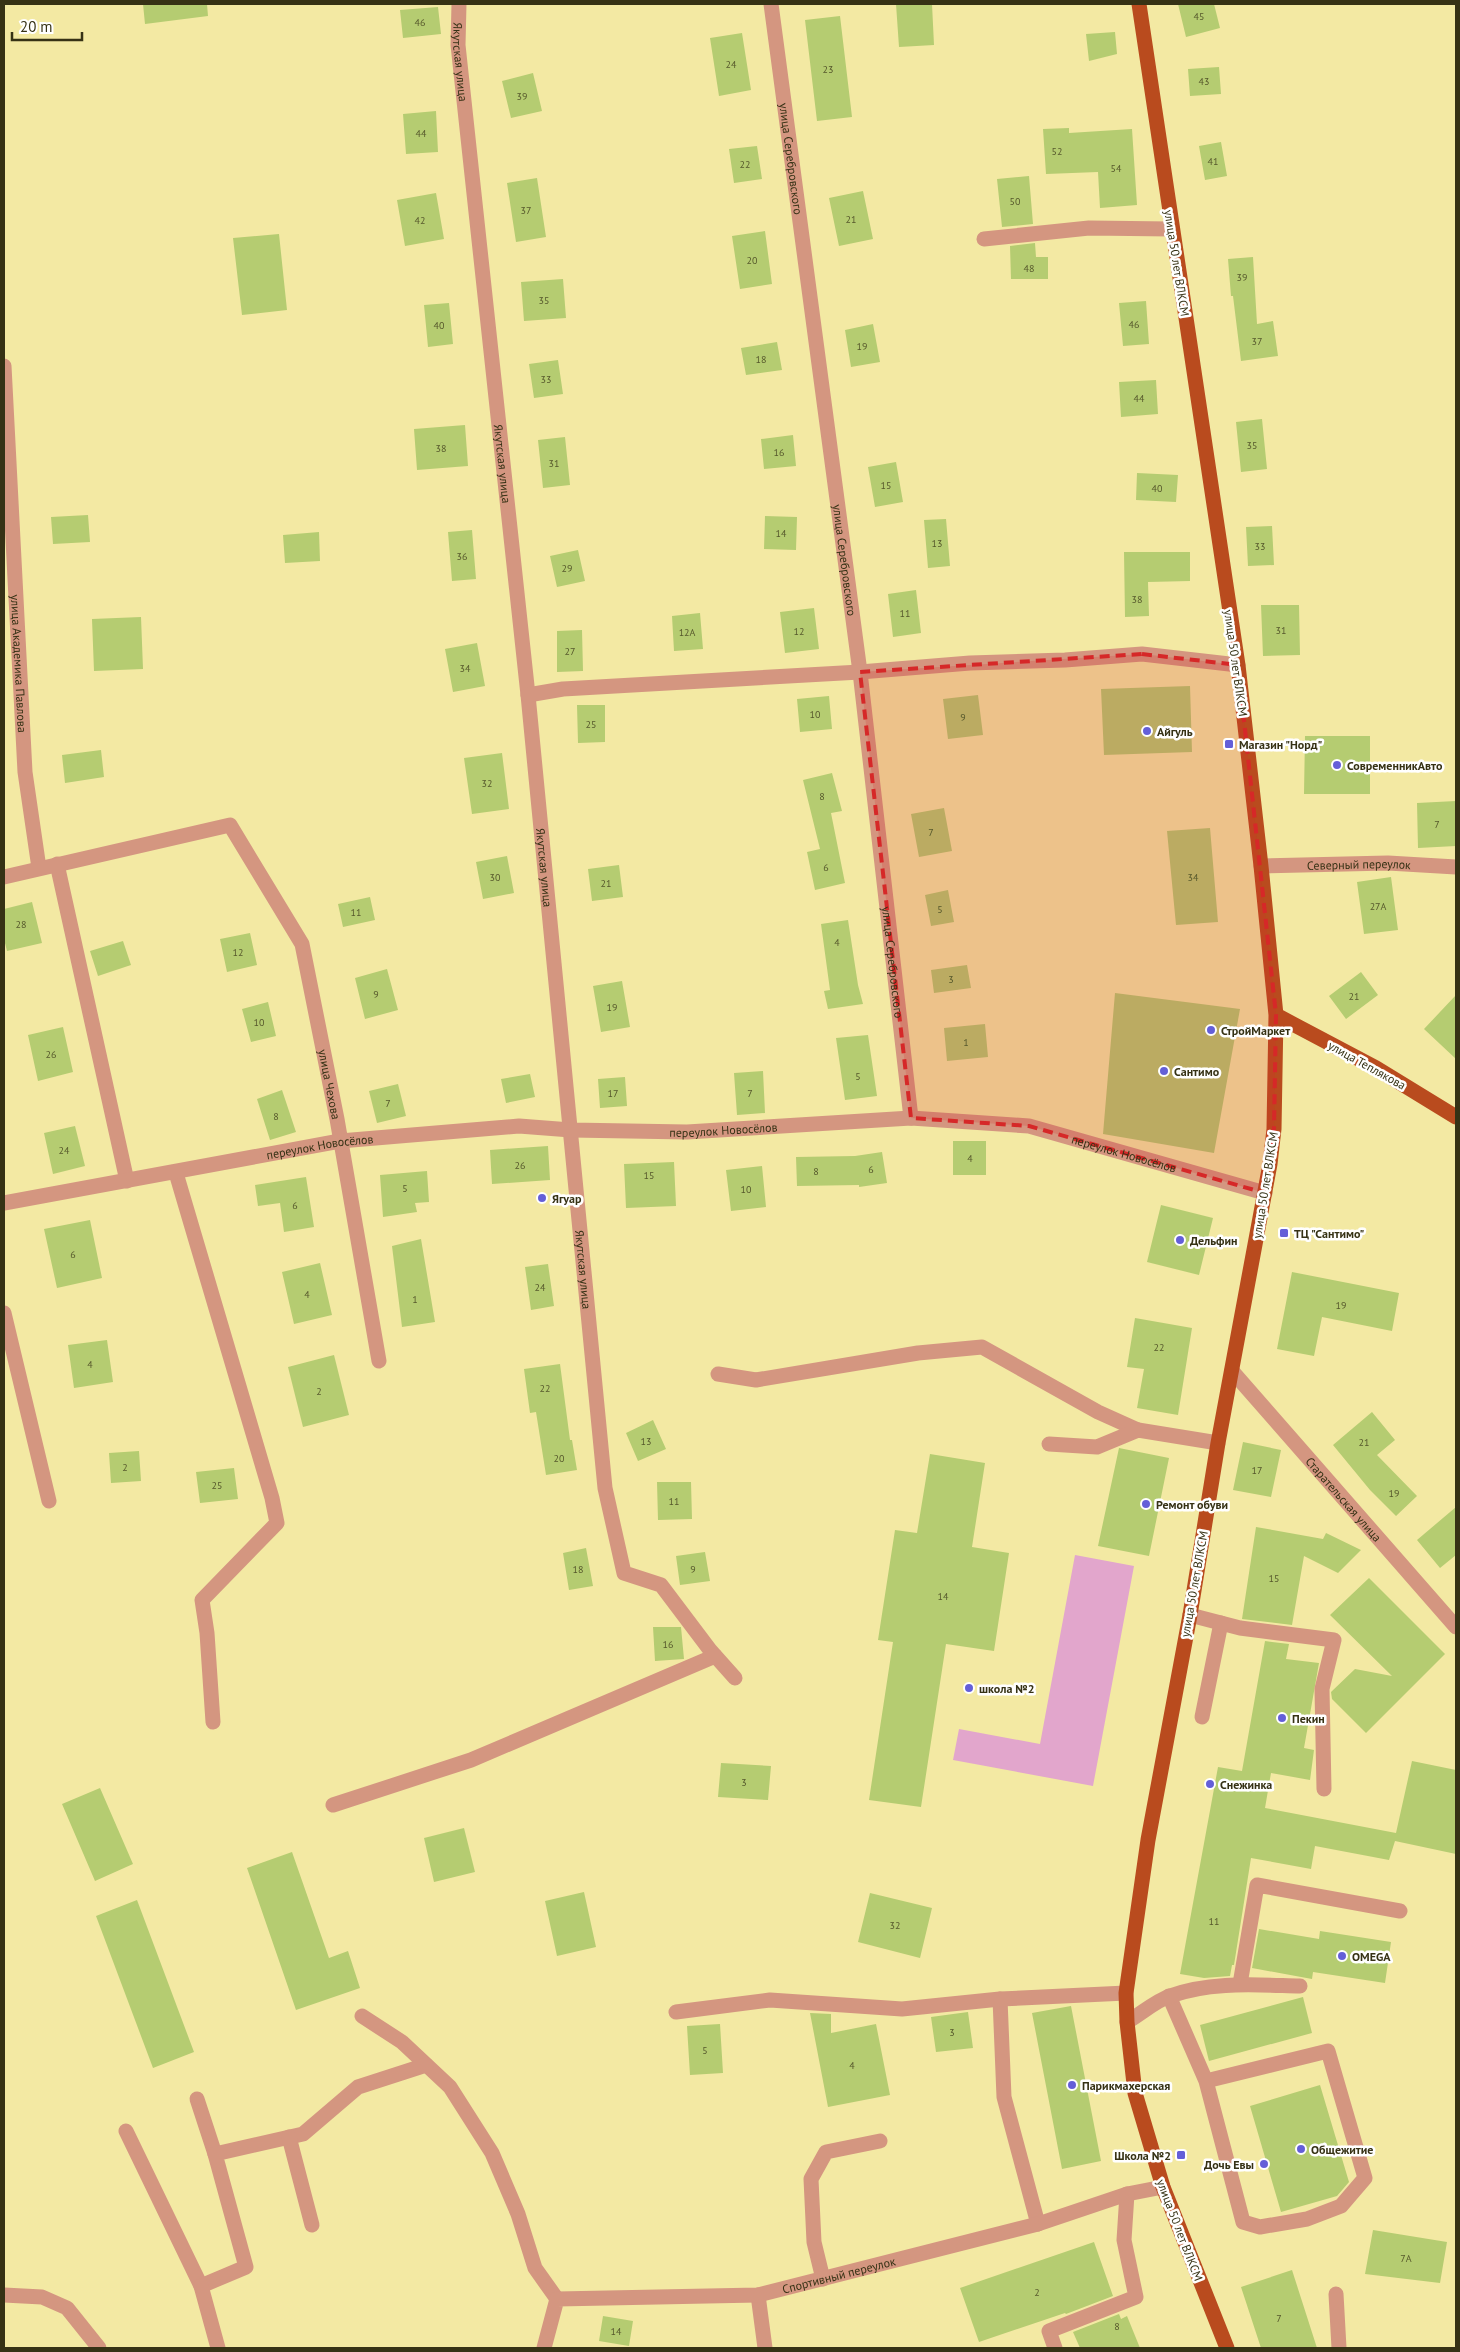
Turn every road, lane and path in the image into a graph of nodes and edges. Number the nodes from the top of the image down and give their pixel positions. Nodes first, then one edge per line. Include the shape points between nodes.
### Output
1 (459, 4) edge
2 (771, 4) edge
3 (1139, 4) edge
4 (1171, 229) junction
5 (984, 238) dead end
6 (4, 366) edge
7 (1238, 664) junction
8 (860, 672) junction
9 (528, 695) junction
10 (57, 864) junction
11 (1261, 866) junction
12 (1456, 867) edge
13 (39, 868) junction
14 (4, 877) edge
15 (1276, 1015) junction
16 (1456, 1117) edge
17 (910, 1118) junction
18 (571, 1130) junction
19 (340, 1141) junction
20 (176, 1173) junction
21 (127, 1181) junction
22 (1265, 1193) junction
23 (4, 1203) edge
24 (4, 1313) edge
25 (379, 1361) dead end
26 (1232, 1371) junction
27 (718, 1374) dead end
28 (1138, 1430) junction
29 (1218, 1443) junction
30 (1049, 1444) dead end
31 (49, 1502) dead end
32 (1190, 1615) junction
33 (1221, 1623) junction
34 (1456, 1627) edge
35 (716, 1656) junction
36 (735, 1678) dead end
37 (1202, 1717) dead end
38 (213, 1722) dead end
39 (1324, 1789) dead end
40 (333, 1804) dead end
41 (1400, 1911) dead end
42 (1240, 1984) junction
43 (1300, 1986) dead end
44 (1126, 1993) junction
45 (1169, 1996) junction
46 (1000, 1999) junction
47 (676, 2012) dead end
48 (362, 2016) dead end
49 (1127, 2022) junction
50 (426, 2064) junction
51 (1206, 2082) junction
52 (197, 2099) dead end
53 (126, 2132) dead end
54 (289, 2137) junction
55 (880, 2141) dead end
56 (215, 2154) junction
57 (1163, 2187) junction
58 (1127, 2194) junction
59 (1038, 2224) junction
60 (312, 2225) dead end
61 (823, 2279) junction
62 (201, 2286) junction
63 (1336, 2294) dead end
64 (4, 2295) edge
65 (758, 2295) junction
66 (557, 2299) junction
67 (99, 2348) edge
68 (218, 2348) edge
69 (544, 2348) edge
70 (765, 2348) edge
71 (1055, 2348) edge
72 (1227, 2348) edge
73 (1339, 2348) edge

1 - 9 street, Якутская улица via 458,45
2 - 8 street, улица Серебровского
3 - 4 main road, улица 50 лет ВЛКСМ
4 - 5 street via 1089,228
4 - 7 main road, улица 50 лет ВЛКСМ
6 - 13 street, улица Академика Павлова via 25,772
7 - 8 street via 1142,654 970,662
7 - 11 main road, улица 50 лет ВЛКСМ
8 - 9 street via 563,689
8 - 17 street, улица Серебровского
9 - 18 street, Якутская улица
10 - 13 street
10 - 19 street, улица Чехова via 230,825 302,944
10 - 21 street
11 - 12 street, Северный переулок via 1388,863
11 - 15 main road, улица 50 лет ВЛКСМ
13 - 14 street
15 - 16 main road, улица Теплякова via 1376,1068
15 - 22 main road, улица 50 лет ВЛКСМ via 1274,1129
17 - 18 street, переулок Новосёлов via 687,1132
17 - 22 street, переулок Новосёлов via 1029,1126
18 - 19 street, переулок Новосёлов via 519,1126
18 - 35 street, Якутская улица via 605,1488 624,1573 661,1585
19 - 20 street, переулок Новосёлов
19 - 25 street, улица Чехова
20 - 21 street, переулок Новосёлов
20 - 38 street via 277,1523 202,1600
21 - 23 street, переулок Новосёлов
22 - 26 main road, улица 50 лет ВЛКСМ
24 - 31 street
26 - 29 main road, улица 50 лет ВЛКСМ
26 - 34 street, Старательская улица
27 - 28 street via 756,1380 918,1353 982,1347 1098,1412
28 - 29 street
28 - 30 street via 1097,1447
29 - 32 main road, улица 50 лет ВЛКСМ
32 - 33 street
32 - 44 main road, улица 50 лет ВЛКСМ via 1148,1840
33 - 37 street
33 - 39 street via 1334,1640 1322,1689
35 - 36 street, Якутская улица
35 - 40 street via 471,1760
41 - 42 street via 1257,1885
42 - 43 street
42 - 45 street
44 - 46 street
44 - 49 main road, улица 50 лет ВЛКСМ
45 - 49 street
45 - 51 street
46 - 47 street via 902,2009 770,2000
46 - 59 street via 1004,2098
48 - 50 street via 402,2042
49 - 57 main road, улица 50 лет ВЛКСМ via 1135,2094
50 - 54 street via 358,2088 303,2134
50 - 66 street via 450,2086 492,2153 518,2214 535,2268
51 - 51 street via 1328,2051 1365,2178 1341,2206 1307,2219 1260,2227 1243,2222
52 - 56 street
53 - 62 street
54 - 56 street
54 - 60 street
55 - 61 street via 826,2152 811,2179 814,2242
56 - 62 street via 246,2267
57 - 58 street, Спортивный переулок
57 - 72 main road, улица 50 лет ВЛКСМ
58 - 59 street, Спортивный переулок
58 - 71 street via 1124,2240 1136,2297 1049,2331
59 - 61 street, Спортивный переулок
61 - 65 street, Спортивный переулок
62 - 68 street
63 - 73 street
64 - 67 street via 42,2297 67,2308
65 - 66 street, Спортивный переулок
65 - 70 street
66 - 69 street

